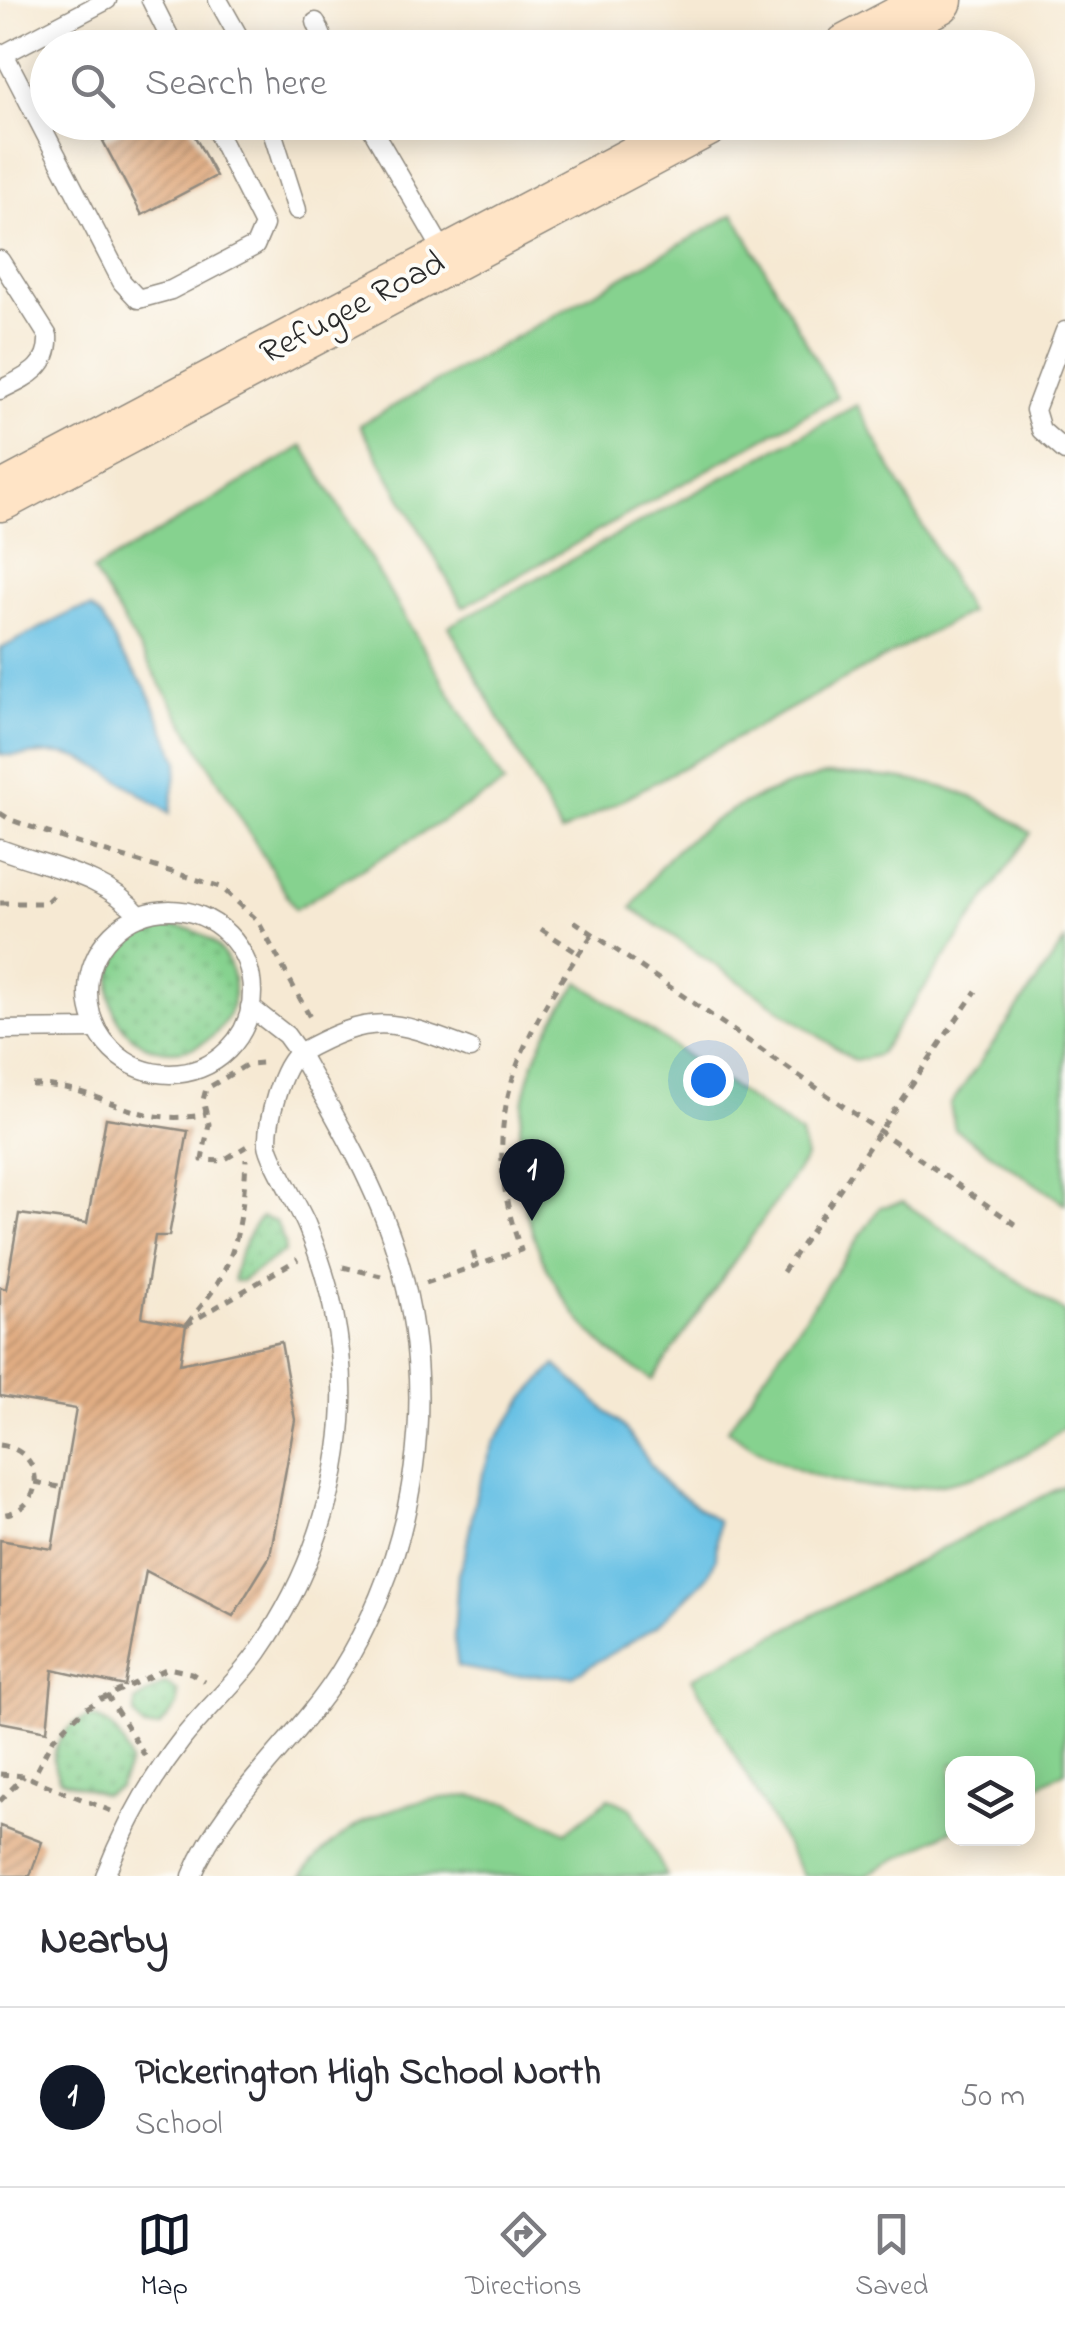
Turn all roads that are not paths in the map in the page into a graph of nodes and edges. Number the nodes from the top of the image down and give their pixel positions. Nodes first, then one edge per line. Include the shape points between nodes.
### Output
1 (107, 0) edge
2 (151, 0) edge
3 (218, 0) edge
4 (938, 0) edge
5 (316, 22) dead end
6 (50, 30) edge
7 (161, 30) edge
8 (235, 30) edge
9 (319, 30) edge
10 (882, 30) edge
11 (30, 40) edge
12 (2, 55) edge
13 (30, 93) edge
14 (56, 140) edge
15 (221, 140) edge
16 (275, 140) edge
17 (379, 140) edge
18 (672, 140) edge
19 (297, 210) dead end
20 (448, 259) junction
21 (0, 260) edge
22 (1065, 330) edge
23 (0, 390) edge
24 (1065, 451) edge
25 (0, 497) edge
26 (0, 848) edge
27 (140, 916) junction
28 (250, 1007) junction
29 (96, 1029) junction
30 (0, 1030) edge
31 (470, 1049) dead end
32 (294, 1058) junction
33 (106, 1876) edge
34 (192, 1876) edge

1 - 6 lane
2 - 7 lane
3 - 8 lane
4 - 10 main road
5 - 9 lane
11 - 12 lane
12 - 13 lane
14 - 15 lane via 122,282 138,299 171,290 255,246 264,225
16 - 19 lane
17 - 20 lane
18 - 20 main road, Refugee Road
20 - 25 main road, Refugee Road
21 - 23 lane via 48,336 49,350 38,370
22 - 24 lane via 1035,410 1041,430
26 - 27 lane via 78,873 127,900
27 - 28 lane via 194,913 219,925 250,968
27 - 29 lane via 117,930 94,963 88,1003
28 - 29 lane via 234,1045 188,1073 134,1067
28 - 32 lane via 286,1035
29 - 30 lane
31 - 32 lane via 407,1025 370,1022
32 - 33 lane via 281,1078 268,1146 307,1225 334,1323 342,1402 336,1463 307,1567 257,1653 156,1775
32 - 34 lane via 357,1157 396,1249 421,1393 414,1473 397,1548 341,1671 240,1794

